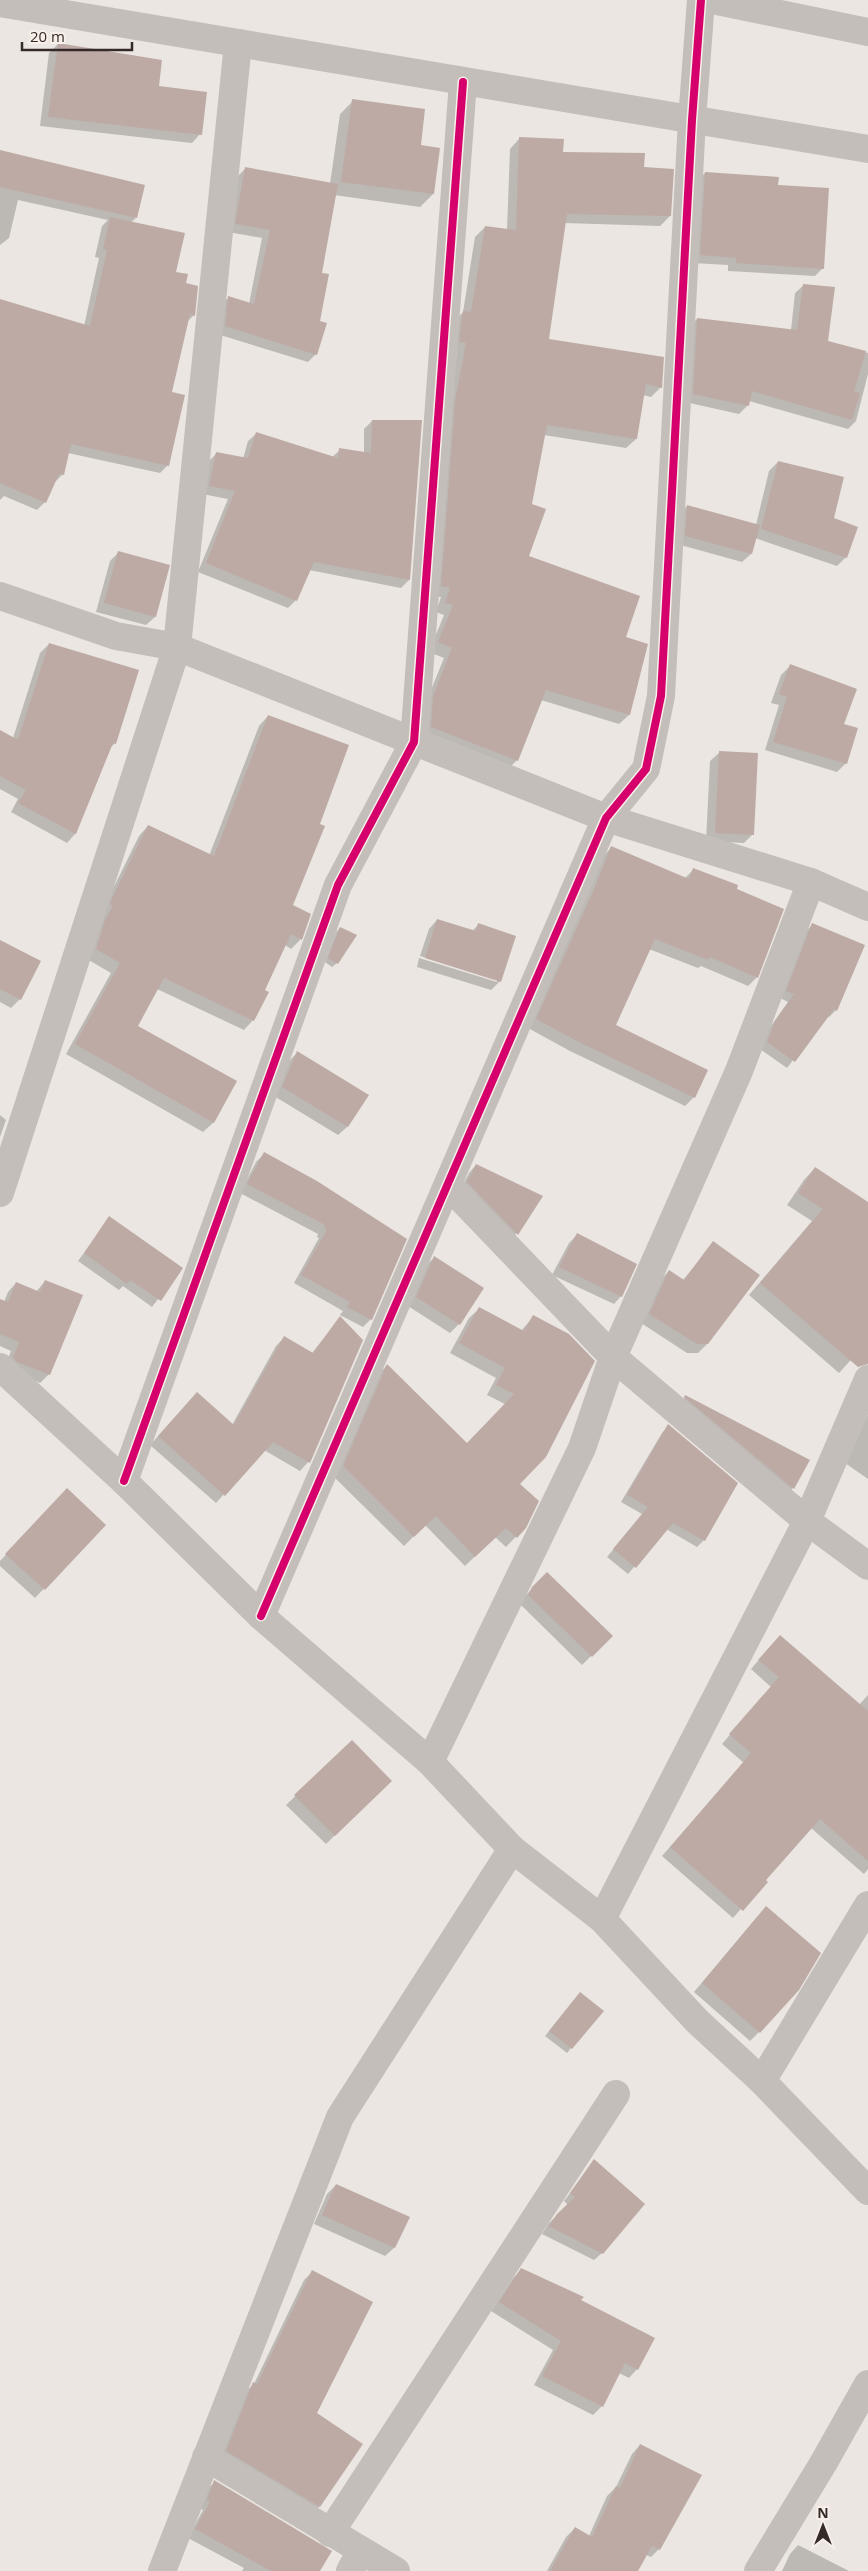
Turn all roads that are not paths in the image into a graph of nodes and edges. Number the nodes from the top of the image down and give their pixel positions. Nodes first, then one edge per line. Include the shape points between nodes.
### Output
1 (701, 0) edge
2 (712, 0) edge
3 (0, 3) edge
4 (868, 32) edge
5 (238, 42) junction
6 (463, 82) junction
7 (692, 120) junction
8 (868, 149) edge
9 (0, 596) edge
10 (177, 647) junction
11 (414, 742) junction
12 (606, 818) junction
13 (811, 882) junction
14 (868, 907) edge
15 (449, 1186) junction
16 (0, 1193) edge
17 (613, 1357) junction
18 (0, 1367) edge
19 (868, 1379) edge
20 (124, 1481) junction
21 (807, 1521) junction
22 (868, 1566) edge
23 (261, 1616) junction
24 (430, 1762) junction
25 (512, 1849) junction
26 (868, 1905) edge
27 (602, 1919) junction
28 (762, 2081) junction
29 (616, 2094) dead end
30 (868, 2191) edge
31 (868, 2384) edge
32 (206, 2457) junction
33 (330, 2533) junction
34 (355, 2561) edge
35 (162, 2571) edge
36 (396, 2571) edge
37 (758, 2571) edge

1 - 7 street
2 - 4 street
3 - 5 street
5 - 6 street
5 - 10 street
6 - 7 street
6 - 11 street
7 - 8 street
7 - 12 street via 661,696 646,769
9 - 10 street via 116,636
10 - 11 street
10 - 16 street
11 - 12 street
11 - 20 street via 338,885
12 - 13 street
12 - 15 street
13 - 14 street
13 - 17 street via 738,1071
15 - 17 street
15 - 23 street
17 - 21 street
17 - 24 street via 582,1448
18 - 20 street
19 - 21 street
20 - 23 street
21 - 22 street
21 - 27 street
23 - 24 street
24 - 25 street
25 - 27 street
25 - 32 street via 340,2117
26 - 28 street
27 - 28 street via 697,2021
28 - 30 street
29 - 33 street
31 - 37 street
32 - 33 street
32 - 35 street
33 - 34 street
34 - 36 street

